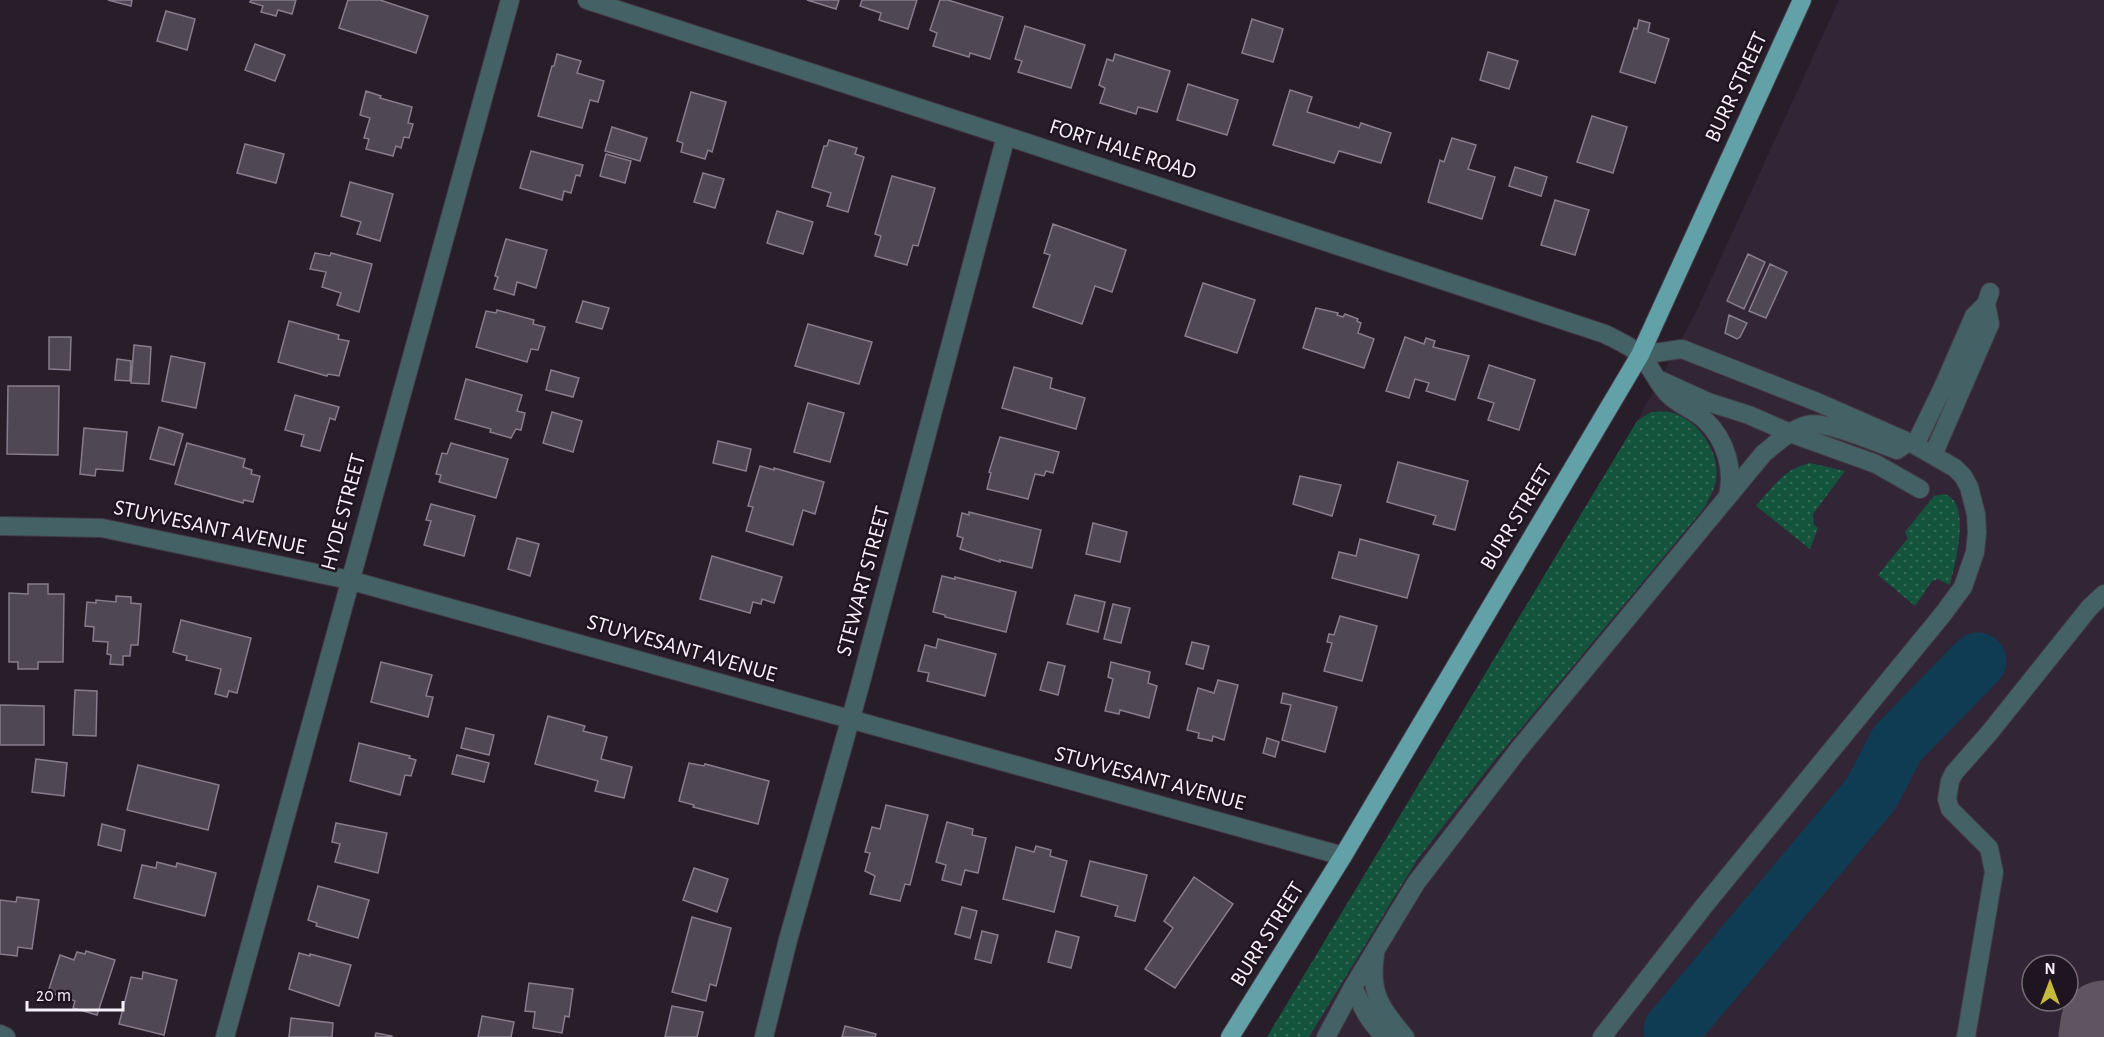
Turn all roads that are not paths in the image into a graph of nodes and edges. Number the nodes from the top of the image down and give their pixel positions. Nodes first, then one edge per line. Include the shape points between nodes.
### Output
1 (510, 0) edge
2 (586, 0) edge
3 (1802, 0) edge
4 (1006, 136) junction
5 (1640, 355) junction
6 (1654, 378) junction
7 (1790, 433) junction
8 (1911, 444) junction
9 (1933, 455) junction
10 (1920, 489) dead end
11 (1728, 496) junction
12 (0, 526) edge
13 (349, 580) junction
14 (2104, 594) edge
15 (851, 720) junction
16 (1343, 856) junction
17 (1375, 953) junction
18 (1353, 987) junction
19 (0, 1034) edge
20 (6, 1037) edge
21 (225, 1037) edge
22 (764, 1037) edge
23 (1230, 1037) edge
24 (1326, 1037) edge
25 (1385, 1037) edge
26 (1405, 1037) edge
27 (1602, 1037) edge
28 (1966, 1037) edge

1 - 13 street, HYDE STREET
2 - 4 street, FORT HALE ROAD
3 - 5 main road, BURR STREET
4 - 5 street, FORT HALE ROAD via 1590,327
4 - 15 street, STEWART STREET
5 - 6 street
5 - 8 street via 1682,349
5 - 16 main road, BURR STREET
6 - 7 street
6 - 11 street via 1681,405 1705,420 1717,436 1731,470
7 - 8 street via 1817,424 1897,450
7 - 10 street via 1876,464
7 - 11 street via 1764,453
8 - 9 street
8 - 9 street via 1944,385 1974,316 1988,298 1990,324
9 - 27 street via 1963,476 1974,499 1975,552 1964,587
11 - 17 street via 1491,784 1416,883
12 - 13 street, STUYVESANT AVENUE via 102,528
13 - 15 street, STUYVESANT AVENUE
13 - 21 street, HYDE STREET
14 - 28 street via 1950,781 1950,809 1989,848 1994,872
15 - 16 street, STUYVESANT AVENUE
15 - 22 street, STEWART STREET
16 - 23 main road, BURR STREET
17 - 18 street
17 - 26 street via 1372,969 1379,1002 1384,1014
18 - 24 street
18 - 25 street via 1364,1012
19 - 20 street

